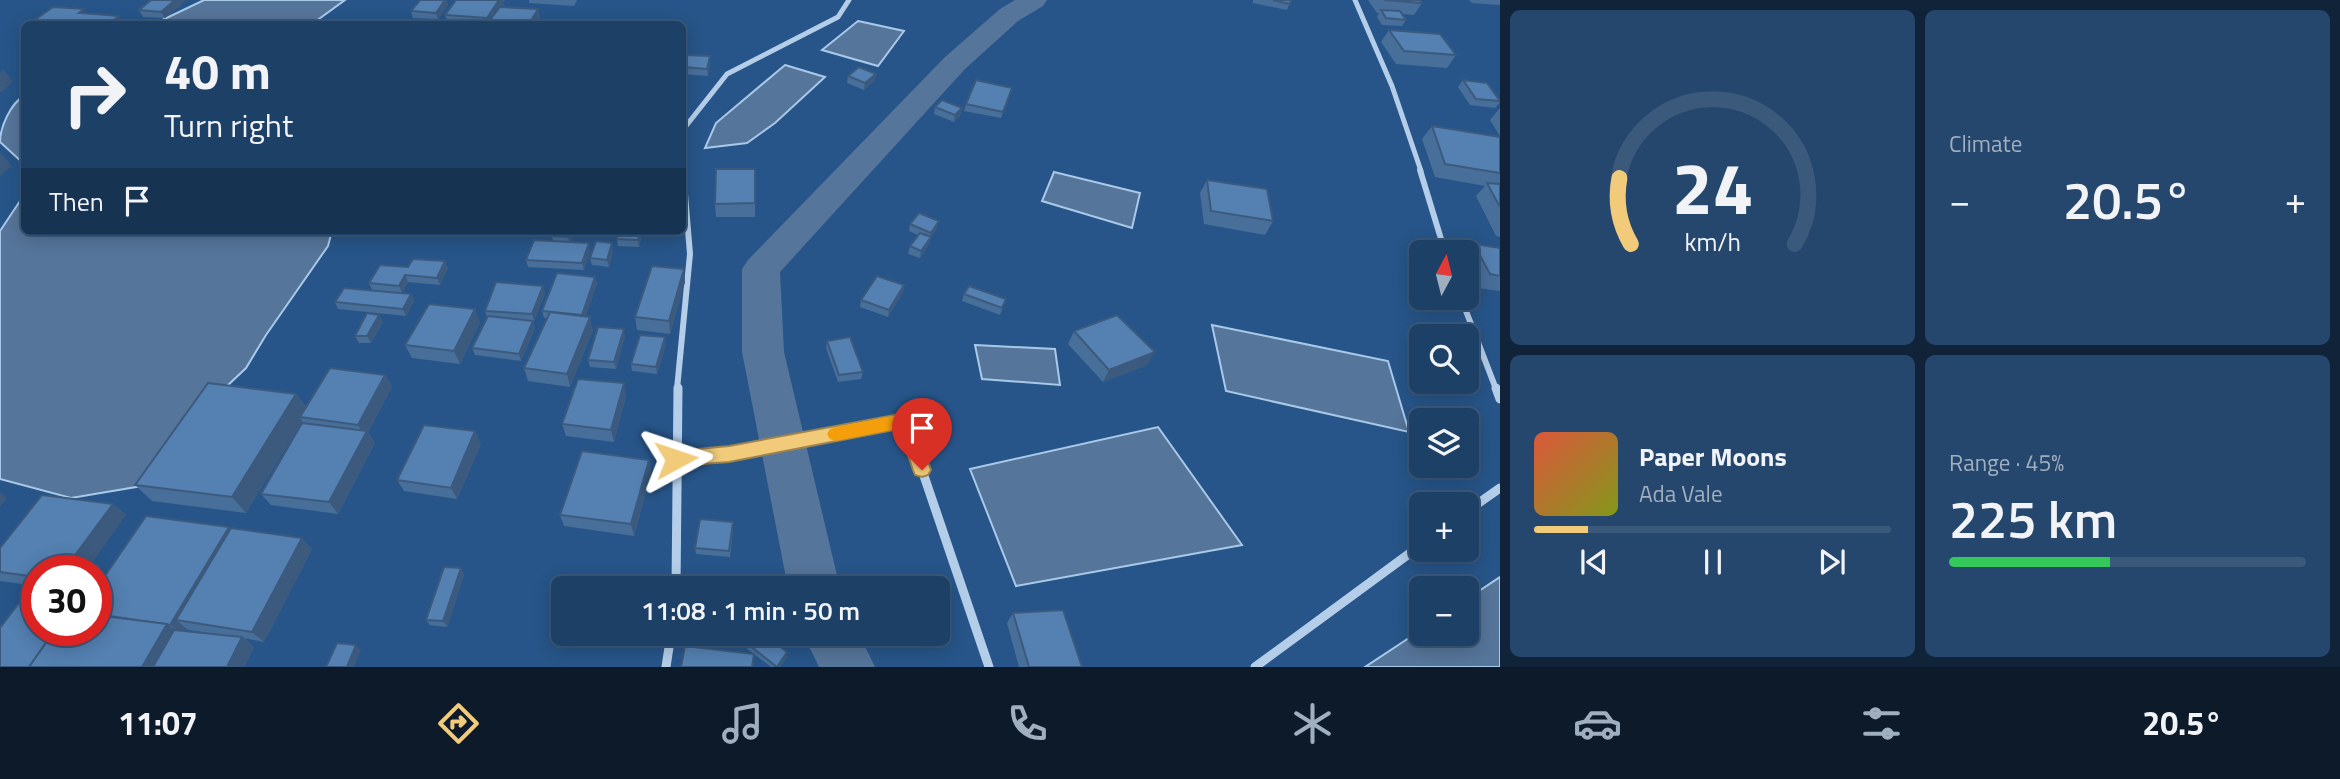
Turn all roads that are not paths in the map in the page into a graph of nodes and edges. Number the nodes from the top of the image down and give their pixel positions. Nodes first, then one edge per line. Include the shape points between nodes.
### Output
1 (849, 0) edge
2 (1355, 0) edge
3 (686, 126) edge
4 (686, 203) edge
5 (1441, 240) edge
6 (1466, 310) edge
7 (1500, 399) edge
8 (676, 459) junction
9 (1500, 488) edge
10 (1479, 503) edge
11 (1409, 554) edge
12 (676, 576) edge
13 (669, 646) edge
14 (666, 667) edge
15 (989, 667) edge
16 (1255, 667) edge

1 - 3 street via 838,17 727,74
2 - 5 street via 1411,140
4 - 8 street via 691,254 677,394
6 - 7 street
8 - 12 street
8 - 15 street via 729,454 905,421
9 - 10 street
11 - 16 street
13 - 14 street

